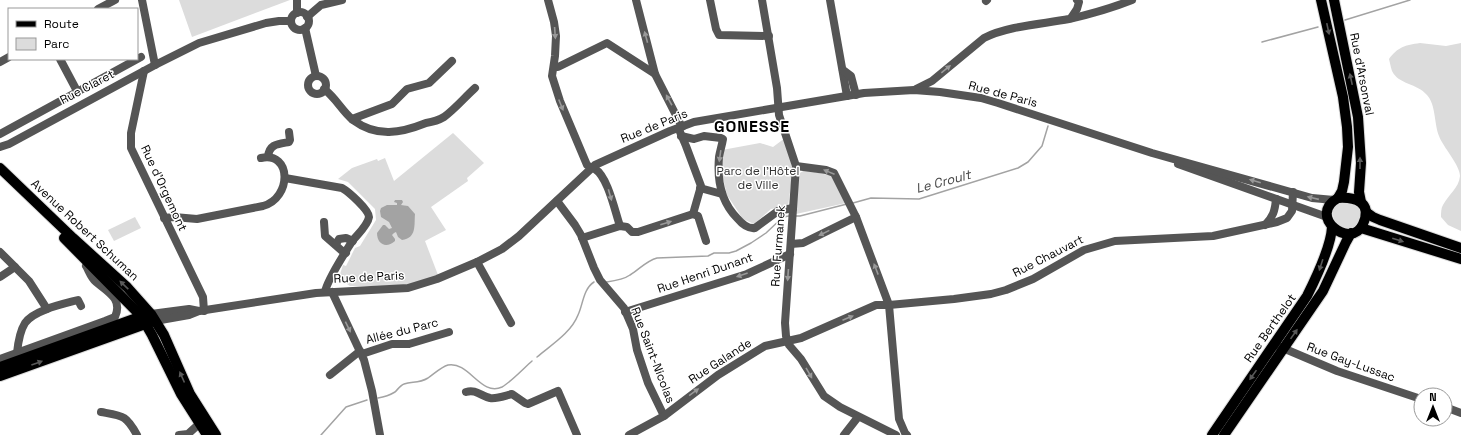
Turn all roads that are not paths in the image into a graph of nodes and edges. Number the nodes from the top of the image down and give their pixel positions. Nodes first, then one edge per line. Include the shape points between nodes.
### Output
1 (115, 0) edge
2 (142, 0) edge
3 (297, 0) edge
4 (342, 0) edge
5 (548, 0) edge
6 (636, 0) edge
7 (710, 0) edge
8 (762, 0) edge
9 (830, 0) edge
10 (1132, 0) edge
11 (1321, 0) edge
12 (1334, 0) edge
13 (1078, 1) edge
14 (100, 8) edge
15 (297, 13) junction
16 (1094, 13) junction
17 (307, 17) junction
18 (1071, 18) junction
19 (291, 21) junction
20 (302, 29) junction
21 (769, 36) junction
22 (141, 57) dead end
23 (138, 59) edge
24 (61, 60) edge
25 (135, 60) edge
26 (452, 61) dead end
27 (154, 65) junction
28 (554, 67) junction
29 (843, 70) junction
30 (144, 71) junction
31 (655, 74) junction
32 (314, 77) junction
33 (932, 81) junction
34 (475, 88) dead end
35 (324, 89) junction
36 (914, 90) junction
37 (77, 91) junction
38 (939, 92) junction
39 (856, 95) junction
40 (847, 96) junction
41 (778, 107) junction
42 (352, 119) junction
43 (683, 131) junction
44 (289, 132) dead end
45 (0, 134) edge
46 (9, 144) junction
47 (0, 147) edge
48 (0, 152) edge
49 (1152, 153) junction
50 (796, 166) junction
51 (0, 168) edge
52 (592, 168) junction
53 (0, 175) edge
54 (285, 178) junction
55 (700, 188) junction
56 (1293, 192) junction
57 (722, 194) junction
58 (1336, 199) junction
59 (1276, 200) junction
60 (557, 201) junction
61 (1361, 202) junction
62 (1293, 206) junction
63 (793, 208) junction
64 (1366, 212) junction
65 (693, 214) junction
66 (856, 217) junction
67 (1327, 217) junction
68 (164, 218) junction
69 (324, 222) dead end
70 (1265, 225) junction
71 (620, 226) junction
72 (1332, 228) junction
73 (1361, 228) junction
74 (1352, 233) junction
75 (582, 238) junction
76 (353, 241) junction
77 (706, 241) dead end
78 (336, 244) junction
79 (791, 244) junction
80 (1461, 248) edge
81 (0, 252) edge
82 (346, 253) junction
83 (790, 254) junction
84 (1461, 259) edge
85 (477, 262) junction
86 (86, 266) dead end
87 (15, 267) junction
88 (334, 272) junction
89 (0, 277) edge
90 (332, 292) junction
91 (81, 306) dead end
92 (889, 306) junction
93 (47, 309) junction
94 (202, 311) junction
95 (626, 312) junction
96 (116, 315) junction
97 (148, 318) junction
98 (126, 321) junction
99 (511, 323) dead end
100 (449, 332) dead end
101 (812, 333) joint
102 (787, 341) junction
103 (1279, 346) junction
104 (361, 352) junction
105 (17, 353) junction
106 (0, 359) edge
107 (0, 367) edge
108 (330, 375) dead end
109 (0, 376) edge
110 (466, 392) dead end
111 (1413, 396) edge
112 (101, 412) dead end
113 (664, 416) junction
114 (858, 417) junction
115 (199, 424) junction
116 (904, 434) edge
117 (137, 435) edge
118 (179, 435) edge
119 (207, 435) edge
120 (216, 435) edge
121 (380, 435) edge
122 (577, 435) edge
123 (629, 435) edge
124 (844, 435) edge
125 (895, 435) edge
126 (1212, 435) edge
127 (1224, 435) edge

1 - 14 street
2 - 27 street
3 - 15 street
4 - 17 street via 321,5
5 -> 28 street via 555,31
31 -> 6 street
7 - 21 street via 719,35
8 - 21 street, Rue Furmanek
9 - 29 street
10 - 16 street
11 -> 58 main road, Rue d'Arsonval via 1343,97 1347,127 1348,147 1344,182 1342,191
61 -> 12 main road, Rue d'Arsonval via 1358,117
13 - 16 street
13 - 18 street via 1077,9
15 - 17 street via 305,14
15 - 19 street
16 - 18 street
17 - 20 street via 308,22
33 -> 18 street via 990,35
19 - 20 street via 293,27
19 - 27 street, Rue Claret via 266,23 206,41
20 - 32 street
21 - 41 street, Rue Furmanek
22 - 23 street
24 - 37 street
25 - 37 street
26 - 42 street via 429,83 407,89 392,104
27 - 30 street, Rue Claret
28 - 31 street via 558,68 607,43
28 -> 52 street via 552,76 560,101 587,165
29 - 39 street via 851,76
29 - 40 street
30 - 46 street, Rue Claret
30 - 68 street, Rue d'Orgemont via 131,134 131,148
43 -> 31 street
32 - 35 street via 324,80
32 - 35 street via 308,83 310,90 318,93
33 - 36 street
33 - 38 street via 932,85
34 - 42 street via 443,118 408,130 380,131
35 - 42 street
36 - 38 street, Rue de Paris
36 - 39 street, Rue de Paris
37 - 45 street
38 - 49 street, Rue de Paris via 981,98
39 - 40 street, Rue de Paris
40 - 41 street, Rue de Paris
41 - 43 street, Rue de Paris via 694,122
41 - 50 street, Rue Furmanek
43 - 52 street, Rue de Paris via 621,153
43 - 55 street via 686,146 700,180
43 -> 57 street via 696,138 704,136 723,139 719,167
44 - 54 street via 289,142 273,145 264,157 273,158 282,165
46 - 47 street, Rue Claret
46 - 48 street, Rue Claret
56 -> 49 street, Rue de Paris
49 - 59 street, Rue de Paris
50 - 63 street, Rue Furmanek
66 -> 50 street via 834,173
97 -> 51 main road, Avenue Robert Schuman via 127,287
52 - 60 street, Rue de Paris
52 -> 71 street via 596,169 608,188
53 - 97 main road, Avenue Robert Schuman
54 - 68 street via 280,194 268,205 197,219 174,216
54 - 76 street via 347,191 369,216
55 - 57 street
55 - 65 street
58 -> 56 street, Rue de Paris via 1312,198
56 - 59 street
56 - 62 street
57 - 63 street via 723,204 741,223 753,229 778,211
58 - 61 main road via 1352,198
58 - 67 main road via 1330,205
59 - 62 street, Rue de Paris
59 - 70 street via 1275,213
60 - 75 street, Rue Saint-Nicolas
60 - 85 street, Rue de Paris via 510,244
61 - 64 main road
62 - 67 street, Rue de Paris
62 - 70 street, Rue Chauvart via 1288,218
63 - 79 street, Rue Furmanek
64 - 73 main road
64 - 80 main road via 1380,220
71 -> 65 street via 638,232
65 - 77 street via 698,216
66 -> 79 street via 803,243
92 -> 66 street
67 - 72 main road
68 - 94 street, Rue d'Orgemont via 203,297
69 - 78 street via 325,236
70 - 92 street, Rue Chauvart via 1213,236 1115,241 1084,250 1033,279 1006,290
71 - 75 street
72 - 74 main road
72 -> 103 main road, Rue Berthelot via 1332,236 1318,274
73 - 74 main road via 1358,232
73 -> 84 main road
103 -> 74 main road, Rue Berthelot via 1323,291
75 - 95 street, Rue Saint-Nicolas via 600,280
76 - 78 street via 339,239
76 - 82 street
78 - 82 street
79 - 83 street, Rue Furmanek
81 - 87 street
82 - 88 street
83 -> 95 street, Rue Henri Dunant via 746,274
83 -> 102 street, Rue Furmanek via 785,324
85 - 90 street, Rue de Paris via 408,288
85 - 99 street
86 - 96 street via 94,281 116,300
87 - 89 street
87 - 93 street via 29,282
88 - 90 street
88 - 90 street via 326,287
90 - 94 street, Rue de Paris
90 -> 104 street
91 - 93 street via 78,300
101 -> 92 street, Rue Chauvart via 876,305
92 - 116 street via 899,419
93 - 105 street via 25,323
94 - 97 street, Rue de Paris via 189,315
95 - 113 street, Rue Saint-Nicolas via 648,383
96 - 98 street
96 - 105 street via 105,322
97 - 98 main road
109 -> 97 main road
97 - 115 main road via 181,394
120 -> 97 main road via 190,394 162,333
98 - 107 main road
100 - 104 street, Allée du Parc via 409,344 392,344
101 - 102 street, Rue Galande
113 -> 102 street, Rue Galande via 748,355 765,346
102 -> 114 street via 824,396
103 - 111 street, Rue Gay-Lussac via 1337,371
103 -> 126 main road, Rue Berthelot
103 - 127 main road, Rue Berthelot
104 - 108 street
104 - 121 street via 372,391
105 - 106 street
110 - 122 street via 471,390 495,399 512,394 528,404 558,391
112 - 117 street via 122,416
113 - 123 street, Rue Galande
114 - 124 street
114 - 125 street
115 - 118 street via 188,434
115 - 119 main road

